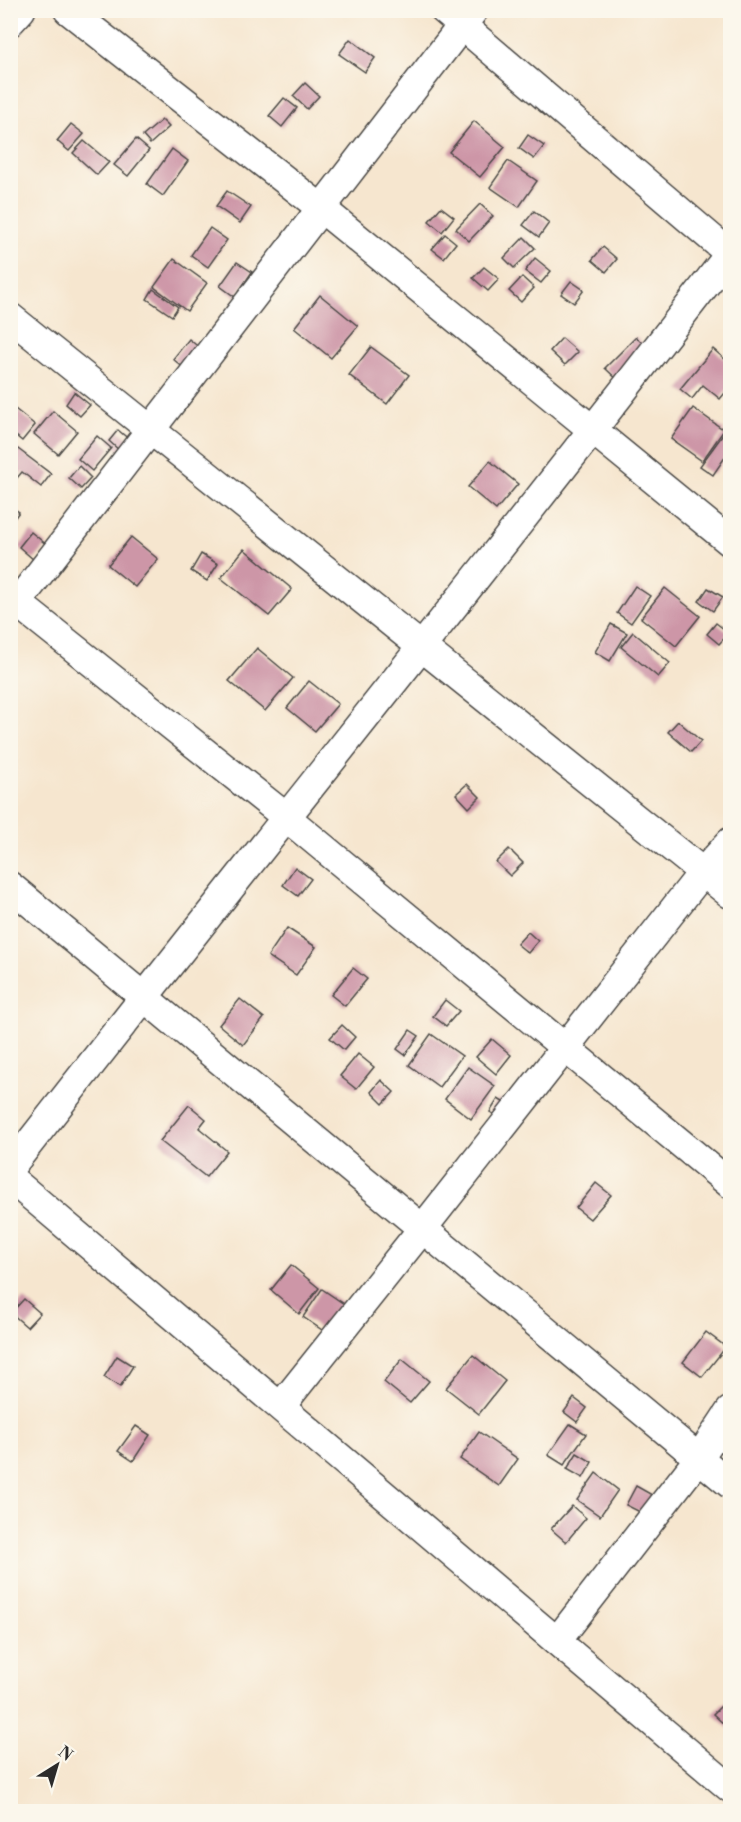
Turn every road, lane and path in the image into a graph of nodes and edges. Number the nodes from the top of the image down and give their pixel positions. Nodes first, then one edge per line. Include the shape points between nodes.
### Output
1 (21, 10) edge
2 (68, 10) edge
3 (460, 16) edge
4 (10, 22) edge
5 (322, 209) junction
6 (730, 253) edge
7 (10, 317) edge
8 (151, 431) junction
9 (593, 431) junction
10 (730, 542) edge
11 (13, 604) edge
12 (422, 647) junction
13 (286, 817) junction
14 (730, 842) edge
15 (703, 872) junction
16 (10, 886) edge
17 (730, 894) edge
18 (144, 997) junction
19 (565, 1048) junction
20 (10, 1167) edge
21 (10, 1178) edge
22 (730, 1184) edge
23 (423, 1228) junction
24 (281, 1406) junction
25 (730, 1411) edge
26 (699, 1458) junction
27 (730, 1484) edge
28 (557, 1641) junction
29 (730, 1788) edge

1 - 4 street
2 - 5 street
3 - 5 street
3 - 6 street
5 - 8 street
5 - 9 street
6 - 9 street
7 - 8 street
8 - 11 street
8 - 12 street
9 - 10 street
9 - 12 street
11 - 13 street
12 - 13 street
12 - 15 street
13 - 18 street
13 - 19 street
14 - 15 street
15 - 17 street
15 - 19 street
16 - 18 street
18 - 20 street
18 - 23 street
19 - 22 street
19 - 23 street
21 - 24 street
23 - 24 street
23 - 26 street
24 - 28 street
25 - 26 street
26 - 27 street
26 - 28 street
28 - 29 street

